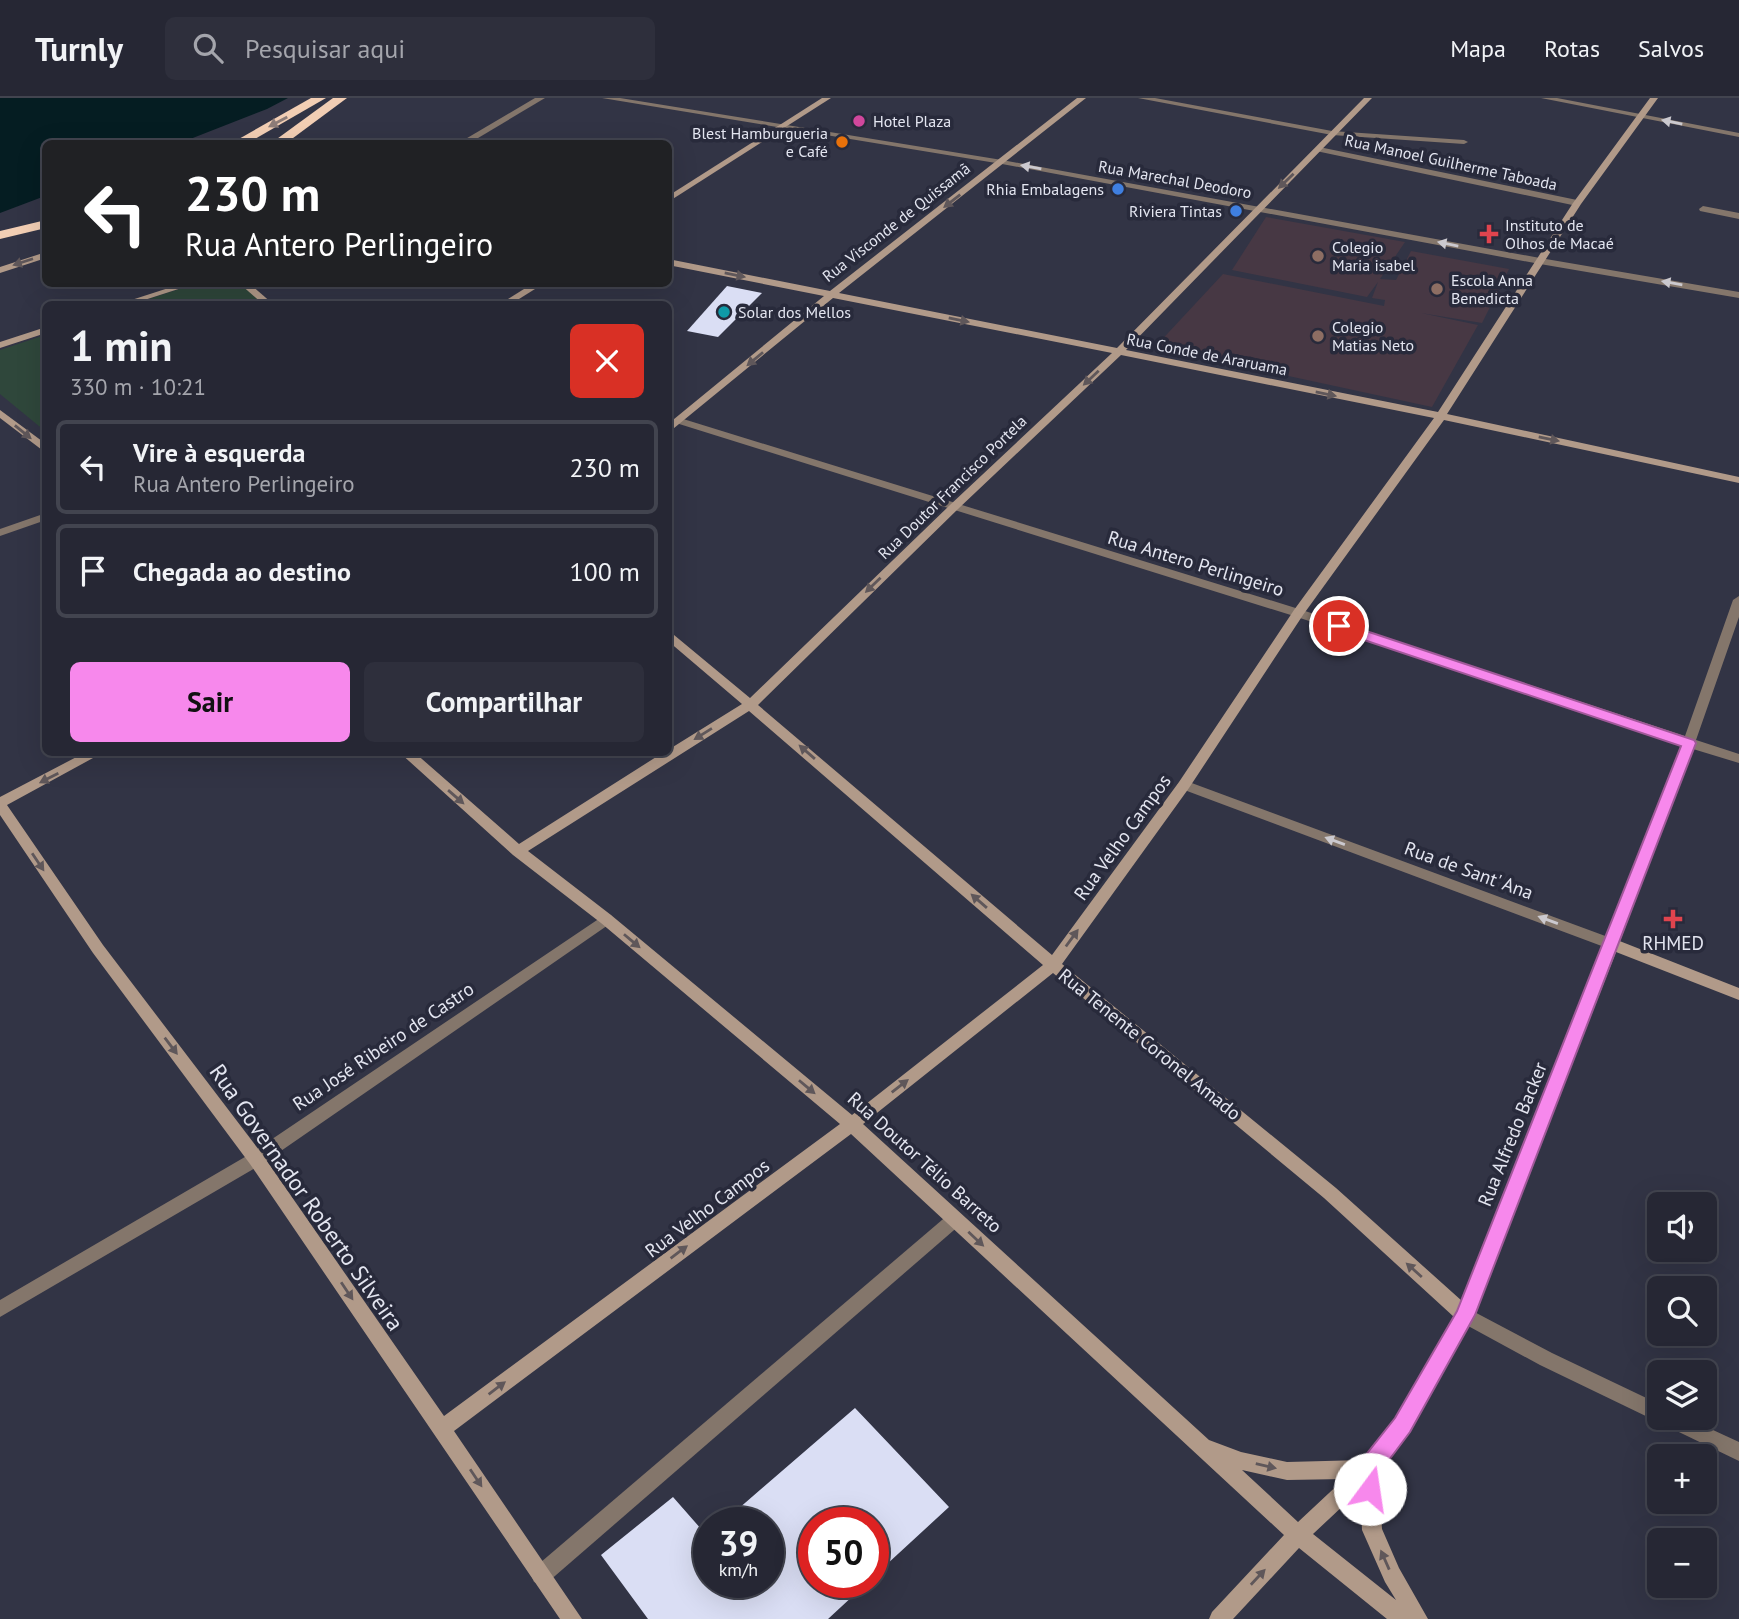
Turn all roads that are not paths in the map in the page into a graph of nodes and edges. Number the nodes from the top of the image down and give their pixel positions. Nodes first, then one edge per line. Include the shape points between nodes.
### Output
1 (320, 98) edge
2 (341, 98) edge
3 (541, 98) edge
4 (606, 98) edge
5 (827, 98) edge
6 (1082, 98) edge
7 (1142, 98) edge
8 (1368, 98) edge
9 (1545, 98) edge
10 (1654, 98) edge
11 (1642, 117) junction
12 (781, 127) junction
13 (1332, 133) junction
14 (1739, 135) edge
15 (243, 140) edge
16 (282, 140) edge
17 (468, 140) edge
18 (1464, 142) dead end
19 (1319, 149) junction
20 (1002, 162) junction
21 (672, 197) edge
22 (1577, 203) junction
23 (1257, 209) junction
24 (1703, 209) dead end
25 (1739, 216) edge
26 (42, 226) edge
27 (42, 237) edge
28 (3, 242) edge
29 (42, 256) edge
30 (1540, 261) junction
31 (672, 263) edge
32 (0, 270) edge
33 (179, 287) edge
34 (248, 287) edge
35 (533, 287) edge
36 (832, 294) junction
37 (1739, 295) edge
38 (134, 301) edge
39 (265, 301) edge
40 (510, 301) edge
41 (42, 331) edge
42 (0, 345) edge
43 (1118, 353) junction
44 (1, 415) edge
45 (1441, 416) junction
46 (680, 421) junction
47 (672, 427) edge
48 (42, 447) edge
49 (1739, 480) edge
50 (954, 506) junction
51 (42, 517) edge
52 (0, 533) edge
53 (1739, 600) edge
54 (1298, 613) junction
55 (672, 637) edge
56 (751, 704) junction
57 (1689, 743) junction
58 (672, 754) edge
59 (90, 756) edge
60 (409, 756) edge
61 (669, 756) edge
62 (1739, 759) edge
63 (1184, 785) junction
64 (0, 804) edge
65 (518, 851) junction
66 (606, 919) junction
67 (1612, 944) junction
68 (1053, 965) junction
69 (1739, 994) edge
70 (852, 1124) junction
71 (256, 1158) junction
72 (955, 1219) junction
73 (0, 1309) edge
74 (1465, 1315) junction
75 (1647, 1407) edge
76 (442, 1429) junction
77 (1693, 1430) edge
78 (1201, 1446) junction
79 (1739, 1452) edge
80 (1368, 1469) junction
81 (1298, 1535) junction
82 (541, 1575) junction
83 (572, 1619) edge
84 (1219, 1619) edge
85 (1403, 1619) edge
86 (1418, 1619) edge

1 -> 15 highway
2 - 16 highway
3 - 17 street
4 - 12 street, Rua Marechal Deodoro
5 - 12 street
6 - 20 street, Rua Visconde de Quissamã
7 - 13 street
8 - 13 street, Rua Doutor Francisco Portela
9 - 11 street
10 - 11 street, Rua Velho Campos
14 -> 11 street
11 - 22 street, Rua Velho Campos
12 - 20 street, Rua Marechal Deodoro
12 - 21 street
13 - 18 street
13 - 19 street, Rua Doutor Francisco Portela
19 - 22 street, Rua Manoel Guilherme Taboada
19 -> 23 street, Rua Doutor Francisco Portela
23 -> 20 street, Rua Marechal Deodoro
20 -> 36 street, Rua Visconde de Quissamã
22 - 30 street, Rua Velho Campos
30 -> 23 street, Rua Marechal Deodoro
23 - 43 street, Rua Doutor Francisco Portela
24 - 25 street
26 - 28 highway
27 - 28 highway
29 -> 32 street
37 -> 30 street, Rua Marechal Deodoro
30 - 45 street, Rua Velho Campos
31 -> 36 street, Rua Conde de Araruama
33 - 38 street
34 - 39 street
35 - 40 street
36 -> 43 street, Rua Conde de Araruama
36 -> 46 street, Rua Visconde de Quissamã
41 - 42 street
43 -> 45 street, Rua Conde de Araruama
43 -> 50 street, Rua Doutor Francisco Portela
44 -> 48 street
45 -> 49 street, Rua Conde de Araruama
45 - 54 street, Rua Velho Campos
46 - 47 street, Rua Visconde de Quissamã
46 - 50 street, Rua Antero Perlingeiro
50 - 54 street, Rua Antero Perlingeiro
50 -> 56 street, Rua Doutor Francisco Portela
51 - 52 street
53 - 57 street, Rua Alfredo Backer
54 - 57 street, Rua Antero Perlingeiro
54 - 63 street, Rua Velho Campos
55 - 56 street, Rua Tenente Coronel Amado
56 -> 58 street, Rua Doutor Francisco Portela
68 -> 56 street, Rua Tenente Coronel Amado
57 - 62 street, Rua Antero Perlingeiro
57 - 67 street, Rua Alfredo Backer
59 -> 64 street
60 -> 65 street, Rua Doutor Télio Barreto
61 -> 65 street, Rua Doutor Francisco Portela
67 -> 63 street, Rua de Sant' Ana
68 -> 63 street, Rua Velho Campos
64 -> 71 street, Rua Governador Roberto Silveira via 98,950
65 - 66 street, Rua Doutor Télio Barreto
66 -> 70 street, Rua Doutor Télio Barreto
66 - 71 street, Rua José Ribeiro de Castro
67 - 69 street, Rua de Sant' Ana
67 - 74 street, Rua Alfredo Backer
70 -> 68 street, Rua Velho Campos
74 -> 68 street, Rua Tenente Coronel Amado via 1330,1193
70 - 72 street, Rua Doutor Télio Barreto
76 -> 70 street, Rua Velho Campos
71 - 73 street, Rua José Ribeiro de Castro
71 -> 76 street, Rua Governador Roberto Silveira
72 -> 78 street, Rua Doutor Télio Barreto
72 - 82 street
74 - 75 street, Rua Tenente Coronel Amado
74 - 80 street, Rua Alfredo Backer via 1402,1425
76 -> 82 street, Rua Governador Roberto Silveira
77 - 79 street
78 -> 80 street via 1287,1471
78 - 81 street, Rua Doutor Télio Barreto
80 - 81 street, Rua Alfredo Backer
86 -> 80 street via 1372,1530
84 -> 81 street, Rua Alfredo Backer
81 - 85 street, Rua Doutor Télio Barreto
82 - 83 street, Rua Governador Roberto Silveira

